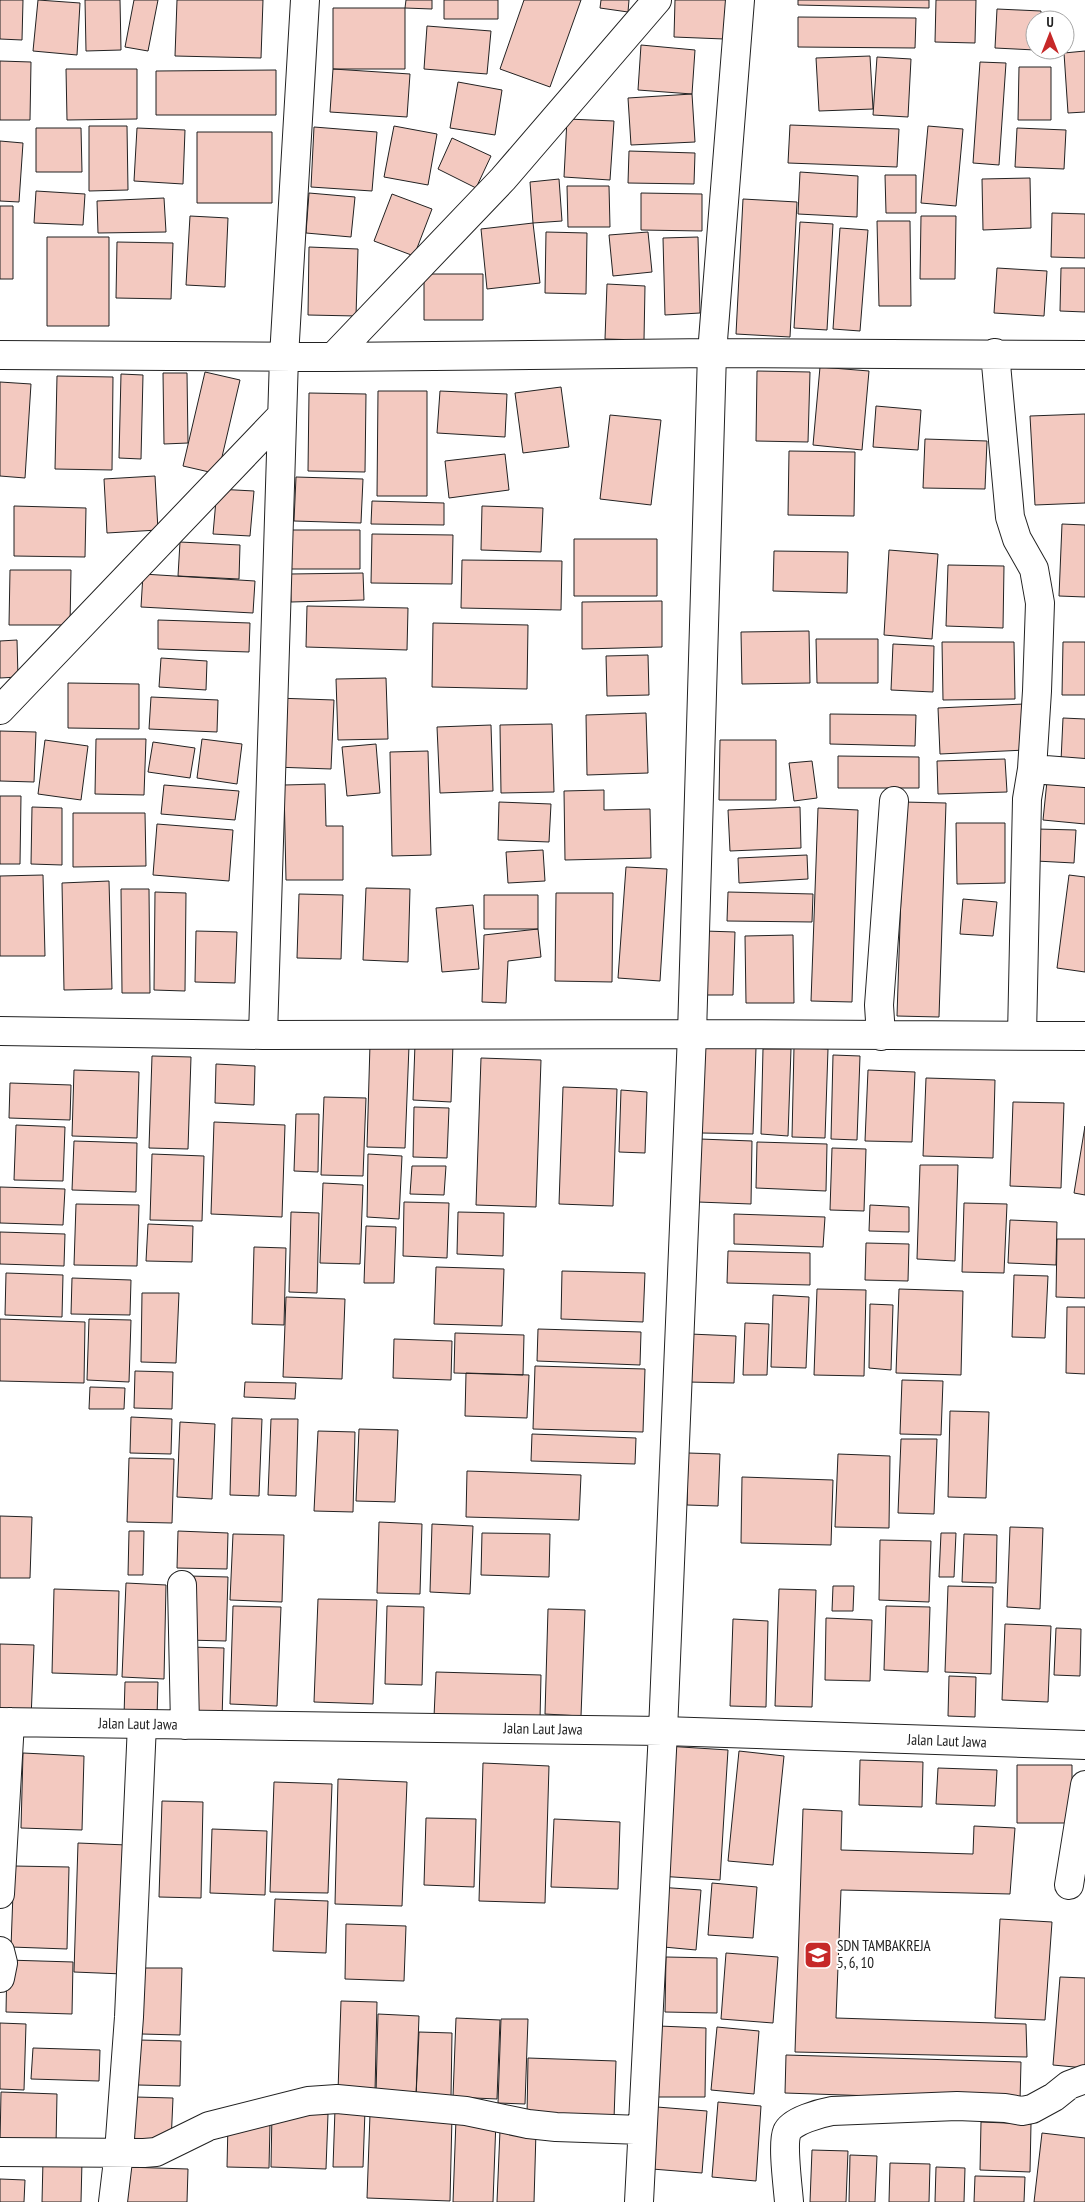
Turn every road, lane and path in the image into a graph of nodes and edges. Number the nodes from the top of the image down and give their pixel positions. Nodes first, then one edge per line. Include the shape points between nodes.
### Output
1 (305, 0) edge
2 (657, 0) edge
3 (740, 0) edge
4 (712, 353) junction
5 (995, 353) junction
6 (0, 355) edge
7 (1085, 355) edge
8 (284, 357) junction
9 (333, 357) junction
10 (282, 415) junction
11 (0, 710) edge
12 (1032, 769) junction
13 (1085, 773) edge
14 (894, 801) dead end
15 (0, 1030) edge
16 (692, 1034) junction
17 (263, 1035) junction
18 (881, 1036) junction
19 (1022, 1036) junction
20 (1085, 1036) edge
21 (182, 1585) dead end
22 (5, 1722) edge
23 (142, 1724) junction
24 (185, 1725) junction
25 (663, 1731) junction
26 (1085, 1745) edge
27 (1085, 1785) edge
28 (1069, 1886) dead end
29 (0, 1894) edge
30 (0, 1951) edge
31 (0, 1978) edge
32 (1085, 2079) edge
33 (642, 2130) junction
34 (0, 2152) edge
35 (119, 2152) junction
36 (113, 2202) edge
37 (639, 2202) edge
38 (789, 2202) edge

1 - 8 street
2 - 9 street via 503,179
3 - 4 street
4 - 5 street
4 - 9 street
4 - 16 street
5 - 7 street
5 - 12 street via 1010,516 1017,539 1034,569 1040,603
6 - 8 street
8 - 9 street
8 - 10 street
10 - 11 street
10 - 17 street
12 - 13 street
12 - 19 street via 1027,799
14 - 18 street via 879,1005
15 - 17 street
16 - 17 street
16 - 18 street
16 - 25 street
18 - 19 street
19 - 20 street
21 - 24 street
22 - 23 street, Jalan Laut Jawa
22 - 29 street
23 - 24 street, Jalan Laut Jawa
23 - 35 street via 129,2017
24 - 25 street, Jalan Laut Jawa
25 - 26 street, Jalan Laut Jawa
25 - 33 street
27 - 28 street
30 - 31 street via 3,1963
32 - 38 street via 1069,2085 1032,2109 1022,2111 957,2106 815,2114 787,2132
33 - 35 street via 556,2127 466,2111 337,2099 308,2101 209,2126 156,2152
33 - 37 street
34 - 35 street
35 - 36 street

